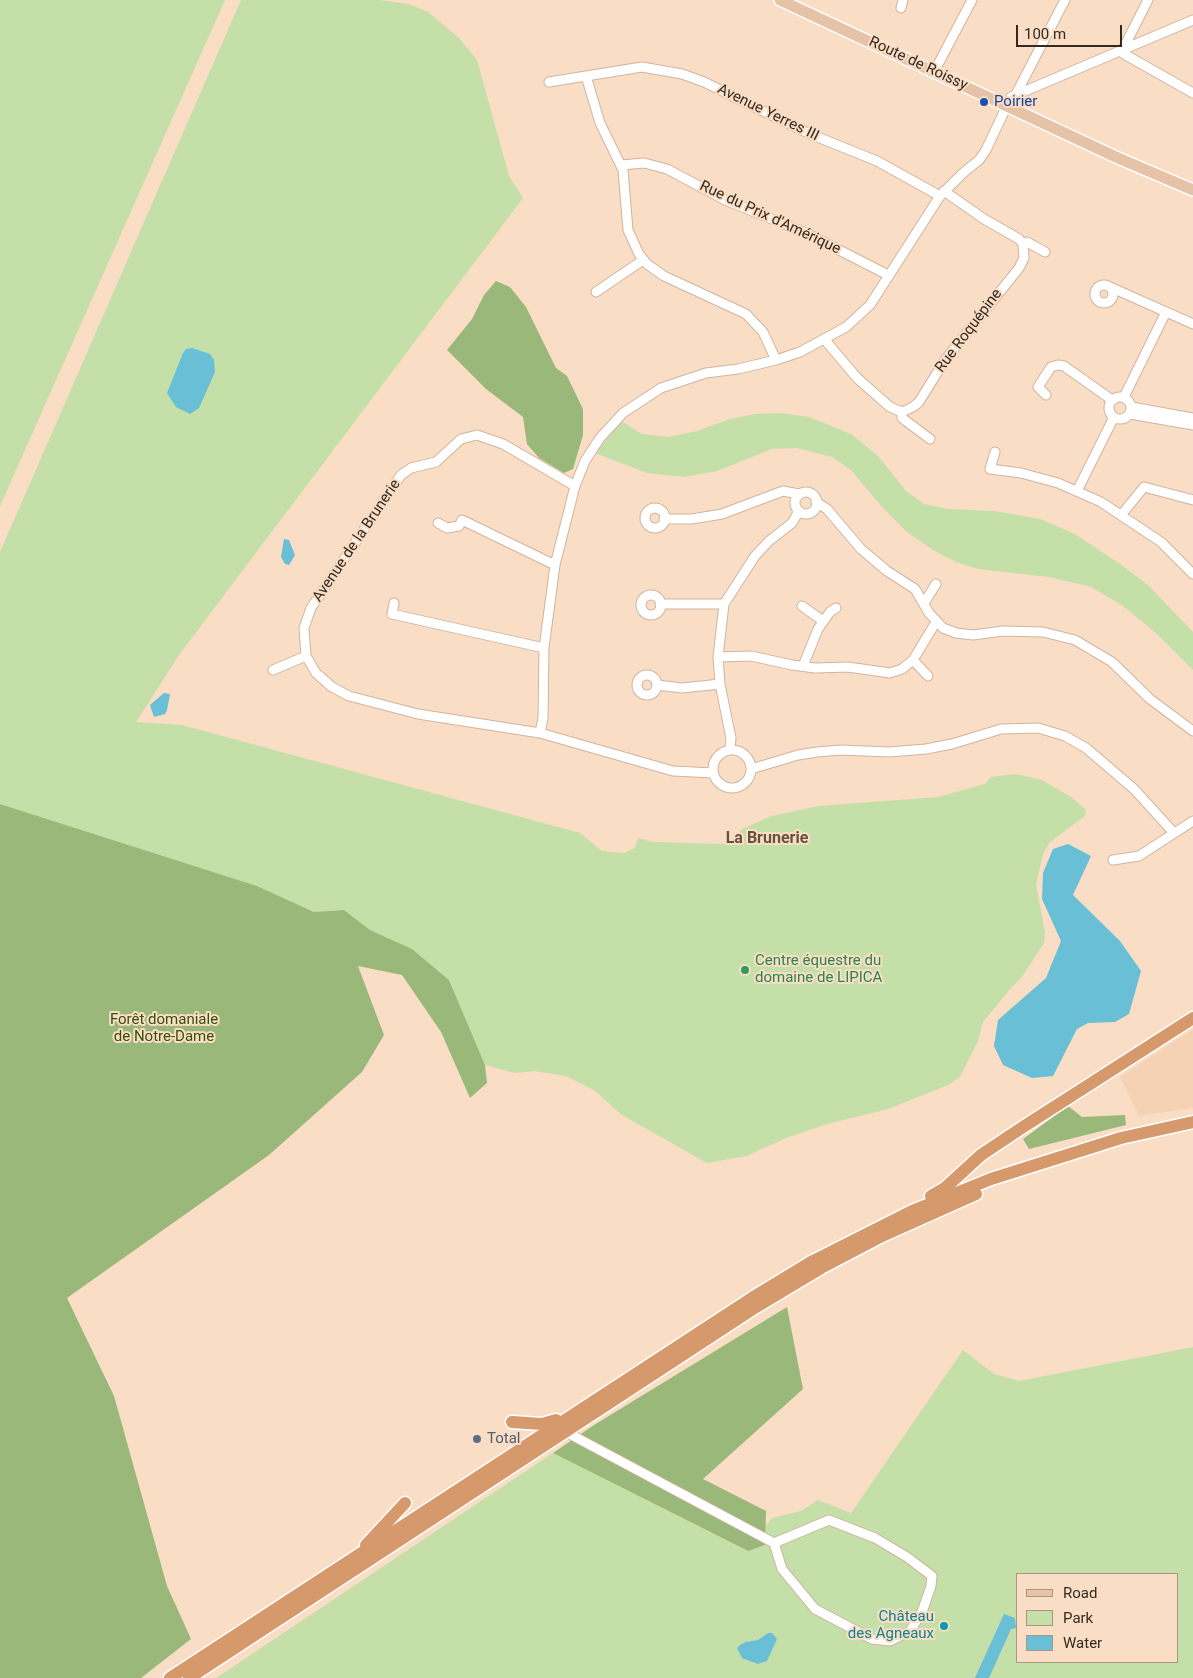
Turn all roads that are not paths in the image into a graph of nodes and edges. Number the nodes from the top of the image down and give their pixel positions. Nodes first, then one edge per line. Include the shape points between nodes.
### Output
1 (780, 0) edge
2 (972, 0) edge
3 (1065, 0) edge
4 (1148, 0) edge
5 (1193, 20) edge
6 (1123, 48) junction
7 (934, 72) junction
8 (586, 76) junction
9 (549, 82) dead end
10 (1193, 93) edge
11 (1016, 94) junction
12 (1006, 106) junction
13 (621, 165) junction
14 (1193, 190) edge
15 (942, 194) junction
16 (1023, 244) junction
17 (1045, 252) dead end
18 (643, 260) junction
19 (888, 275) junction
20 (1110, 287) dead end
21 (596, 292) dead end
22 (1166, 312) junction
23 (1193, 324) edge
24 (825, 340) junction
25 (776, 360) junction
26 (1046, 395) dead end
27 (1124, 397) junction
28 (1112, 400) junction
29 (1131, 410) junction
30 (902, 412) junction
31 (1114, 417) junction
32 (1193, 418) edge
33 (1193, 425) edge
34 (930, 439) dead end
35 (995, 452) dead end
36 (576, 486) junction
37 (1077, 491) junction
38 (799, 494) junction
39 (1193, 500) edge
40 (816, 502) junction
41 (799, 511) junction
42 (1122, 514) junction
43 (664, 519) dead end
44 (438, 523) dead end
45 (555, 565) junction
46 (1192, 568) edge
47 (936, 584) dead end
48 (394, 603) dead end
49 (924, 603) junction
50 (660, 604) dead end
51 (724, 604) junction
52 (802, 606) dead end
53 (836, 608) dead end
54 (822, 621) junction
55 (936, 622) junction
56 (544, 648) junction
57 (306, 656) junction
58 (718, 657) junction
59 (913, 660) junction
60 (803, 666) junction
61 (273, 670) dead end
62 (928, 676) dead end
63 (720, 684) junction
64 (657, 685) dead end
65 (1193, 731) edge
66 (540, 732) junction
67 (730, 750) junction
68 (751, 769) junction
69 (713, 773) junction
70 (1193, 821) edge
71 (1174, 833) junction
72 (1113, 860) dead end
73 (1193, 1018) edge
74 (1193, 1122) edge
75 (1193, 1130) edge
76 (912, 1211) junction
77 (568, 1417) junction
78 (512, 1422) dead end
79 (564, 1431) junction
80 (405, 1503) dead end
81 (774, 1543) junction
82 (352, 1559) junction
83 (170, 1678) edge
84 (189, 1678) edge

1 - 7 main road, Route de Roissy
2 - 7 street
3 - 11 street
4 - 6 street
5 - 6 street
6 - 10 street via 1124,54
6 - 11 street
7 - 12 main road, Route de Roissy
8 - 9 street, Avenue Yerres III
8 - 13 street via 600,122
8 - 15 street, Avenue Yerres III via 642,67 682,74 810,134 877,161
11 - 12 street via 1010,97
12 - 14 main road, Route de Roissy
12 - 15 street via 979,160
13 - 18 street via 628,230
13 - 19 street, Rue du Prix d'Amérique via 644,163 667,169 725,200 806,233
15 - 16 street
15 - 19 street
16 - 17 street via 1027,242
16 - 30 street, Rue Roquépine via 1022,263 967,330 919,402
18 - 21 street
18 - 25 street via 664,276 746,314 763,332
19 - 24 street via 863,314
20 - 22 street
22 - 23 street
22 - 27 street
24 - 25 street
24 - 30 street via 865,386 890,407
25 - 36 street via 690,377 647,396 623,413 600,438
26 - 28 street via 1038,387 1051,368 1058,365
27 - 28 street
27 - 29 street via 1130,401
28 - 31 street via 1109,407
29 - 31 street via 1121,419
29 - 32 street
29 - 33 street
30 - 34 street via 902,418
31 - 37 street
35 - 37 street via 990,469 1021,473
36 - 45 street
36 - 57 street, Avenue de la Brunerie via 508,446 477,435 456,442 434,464 408,470 312,608 304,628
37 - 42 street
38 - 40 street via 810,493
38 - 41 street via 795,503
38 - 43 street via 783,491 722,514 692,520
39 - 42 street via 1144,488
40 - 41 street via 809,513
40 - 49 street via 827,509 861,549 915,589
41 - 51 street via 792,523 755,556
42 - 46 street
44 - 45 street via 447,528 459,526 462,520
45 - 56 street
47 - 49 street
48 - 56 street via 392,614
49 - 55 street
50 - 51 street
51 - 58 street
52 - 54 street
53 - 54 street
54 - 60 street
55 - 59 street
55 - 65 street via 956,633 1043,632 1075,640 1112,662 1156,704
56 - 66 street
57 - 61 street
57 - 66 street, Avenue de la Brunerie via 326,683 356,698 418,714
58 - 60 street via 751,656
58 - 63 street
59 - 60 street via 890,673 848,667
59 - 62 street
63 - 64 street via 682,688
63 - 67 street via 728,718
66 - 69 street, Avenue de la Brunerie via 673,771
67 - 68 street via 747,757
67 - 69 street via 718,755
68 - 69 street via 748,780 733,788 720,784
68 - 71 street via 816,752 926,749 1001,729 1038,728 1065,736 1086,748 1134,789
70 - 71 street
71 - 72 street via 1139,856
73 - 76 highway via 981,1156 959,1178
74 - 76 highway via 1121,1138 1036,1164
75 - 79 highway via 1038,1171 882,1236 756,1307
76 - 77 highway via 813,1261
77 - 78 highway via 542,1424
77 - 82 highway
79 - 81 street
79 - 84 highway
80 - 82 highway
81 - 81 street via 782,1569 815,1609 872,1639 890,1641 910,1631 922,1612 932,1576 874,1538 829,1520
82 - 83 highway

